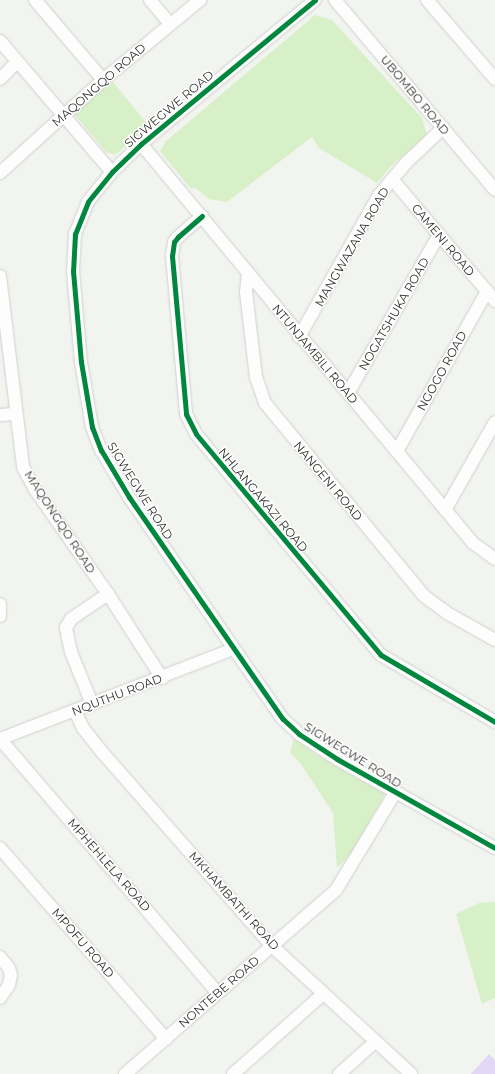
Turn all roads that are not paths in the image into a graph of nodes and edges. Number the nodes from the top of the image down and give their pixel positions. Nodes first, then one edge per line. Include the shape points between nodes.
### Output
1 (35, 0) edge
2 (150, 0) edge
3 (200, 0) edge
4 (315, 0) edge
5 (335, 0) edge
6 (427, 0) edge
7 (170, 24) junction
8 (0, 41) edge
9 (17, 62) junction
10 (0, 79) edge
11 (495, 79) edge
12 (103, 80) junction
13 (64, 116) junction
14 (443, 128) junction
15 (141, 144) junction
16 (112, 172) junction
17 (0, 173) edge
18 (392, 179) junction
19 (495, 190) edge
20 (202, 216) junction
21 (439, 235) junction
22 (248, 273) junction
23 (0, 276) edge
24 (487, 291) junction
25 (495, 301) edge
26 (300, 337) junction
27 (348, 393) junction
28 (15, 414) junction
29 (0, 415) edge
30 (495, 422) edge
31 (397, 451) junction
32 (445, 510) junction
33 (495, 559) edge
34 (108, 594) junction
35 (0, 604) edge
36 (0, 616) edge
37 (495, 640) edge
38 (234, 649) junction
39 (162, 678) junction
40 (92, 704) junction
41 (75, 711) junction
42 (495, 722) edge
43 (0, 739) edge
44 (395, 793) junction
45 (0, 848) edge
46 (495, 848) edge
47 (272, 946) junction
48 (0, 957) edge
49 (217, 992) junction
50 (323, 994) junction
51 (0, 998) edge
52 (166, 1039) junction
53 (375, 1042) junction
54 (124, 1074) edge
55 (233, 1074) edge
56 (339, 1074) edge
57 (411, 1074) edge

1 - 12 street
2 - 7 street
3 - 7 street, MAQONGQO ROAD
4 - 15 street, SIGWEGWE ROAD
5 - 14 street, UBOMBO ROAD
6 - 11 street
7 - 12 street, MAQONGQO ROAD
8 - 9 street
9 - 10 street
9 - 13 street
12 - 13 street, MAQONGQO ROAD
13 - 16 street
13 - 17 street, MAQONGQO ROAD
14 - 18 street, MANGWAZANA ROAD
14 - 19 street, UBOMBO ROAD
15 - 16 street, SIGWEGWE ROAD
15 - 20 street, NTUNJAMBILI ROAD
16 - 38 street, SIGWEGWE ROAD via 88,202 75,234 73,252 81,362 92,427 117,479
18 - 21 street, CAMENI ROAD
18 - 26 street, MANGWAZANA ROAD via 379,195
20 - 22 street, NTUNJAMBILI ROAD
20 - 42 street, NHLANGAKAZI ROAD via 174,242 172,256 186,414 196,434 381,655
21 - 24 street, CAMENI ROAD
21 - 27 street, NOGATSHUKA ROAD
22 - 26 street, NTUNJAMBILI ROAD
22 - 37 street, NANGENI ROAD via 246,292 256,377 265,403 424,596 447,613
23 - 28 street, MAQONGQO ROAD
24 - 25 street, CAMENI ROAD
24 - 31 street, NGOGO ROAD
26 - 27 street, NTUNJAMBILI ROAD
27 - 31 street, NTUNJAMBILI ROAD
28 - 29 street
28 - 34 street, MAQONGQO ROAD via 23,467 27,476
30 - 32 street
31 - 32 street, NTUNJAMBILI ROAD
32 - 33 street, NTUNJAMBILI ROAD via 473,543
34 - 39 street, MAQONGQO ROAD
34 - 40 street via 71,619 66,628 71,652
35 - 36 street
38 - 39 street, NQUTHU ROAD
38 - 44 street, SIGWEGWE ROAD via 276,710 299,734
39 - 40 street, NQUTHU ROAD
40 - 41 street, NQUTHU ROAD
41 - 43 street, NQUTHU ROAD
41 - 47 street, MKHAMBATHI ROAD via 83,728 102,752
43 - 49 street, MPHEHLELA ROAD
44 - 46 street, SIGWEGWE ROAD
44 - 47 street, NONTEBE ROAD via 341,885
45 - 52 street, MPOFU ROAD
47 - 49 street, NONTEBE ROAD
47 - 50 street, MKHAMBATHI ROAD
48 - 51 street via 11,975 9,985
49 - 52 street, NONTEBE ROAD
50 - 53 street, MKHAMBATHI ROAD
50 - 55 street
52 - 54 street, NONTEBE ROAD
53 - 56 street
53 - 57 street, MKHAMBATHI ROAD

